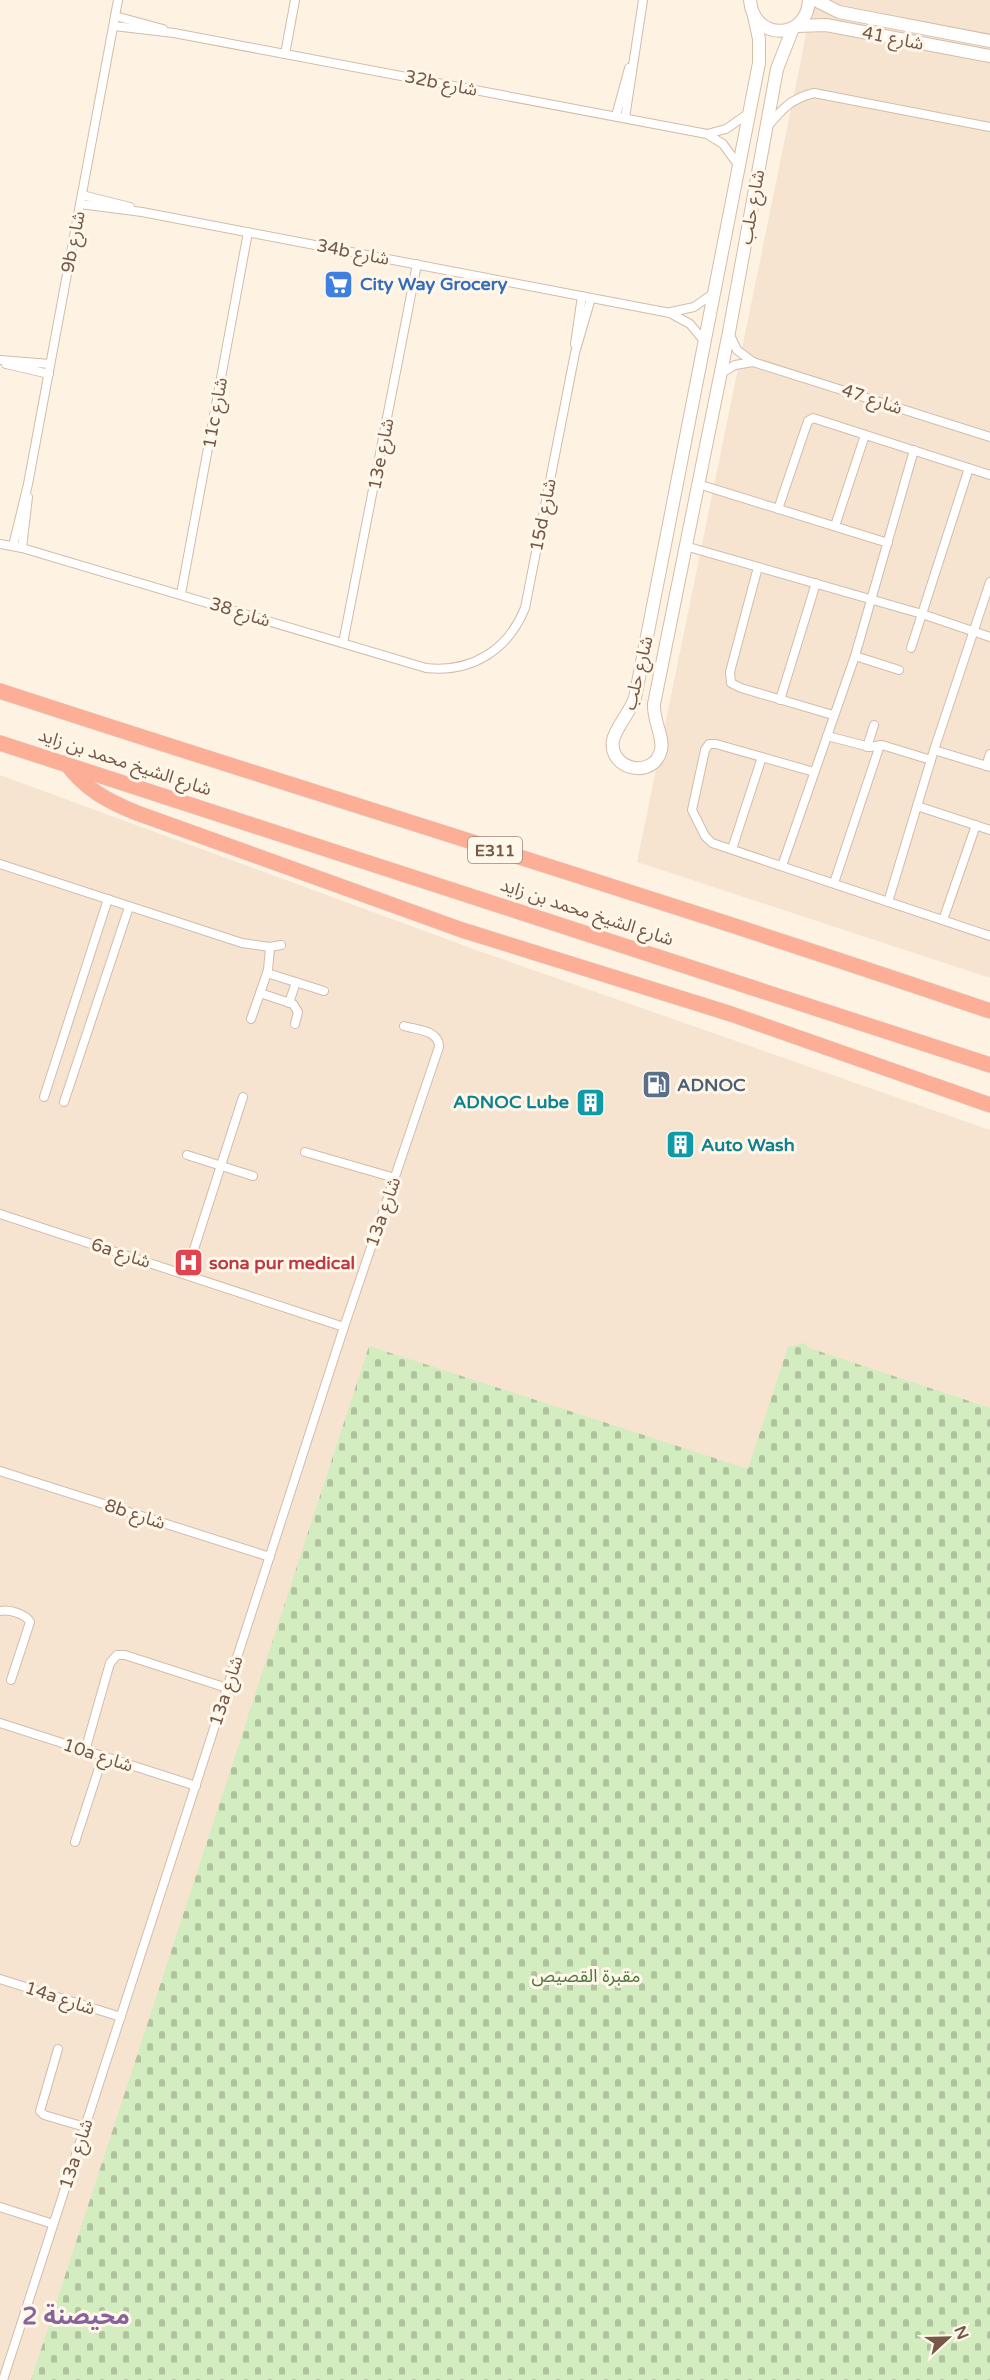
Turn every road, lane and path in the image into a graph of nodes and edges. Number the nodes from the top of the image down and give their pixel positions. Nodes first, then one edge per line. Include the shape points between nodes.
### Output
1 (118, 0) edge
2 (295, 0) edge
3 (643, 0) edge
4 (750, 0) edge
5 (809, 0) edge
6 (815, 0) edge
7 (754, 16) junction
8 (114, 21) junction
9 (795, 27) junction
10 (990, 41) edge
11 (285, 54) junction
12 (990, 56) edge
13 (749, 112) junction
14 (620, 117) junction
15 (990, 127) edge
16 (766, 129) junction
17 (707, 134) junction
18 (739, 166) junction
19 (81, 199) junction
20 (248, 232) junction
21 (417, 264) junction
22 (714, 293) junction
23 (587, 297) junction
24 (670, 313) junction
25 (729, 332) junction
26 (705, 342) junction
27 (0, 361) edge
28 (753, 362) junction
29 (49, 369) junction
30 (719, 374) junction
31 (865, 435) junction
32 (990, 437) edge
33 (914, 450) junction
34 (969, 468) junction
35 (990, 475) edge
36 (698, 484) junction
37 (778, 509) junction
38 (834, 526) junction
39 (888, 543) junction
40 (0, 544) edge
41 (685, 546) junction
42 (17, 547) junction
43 (758, 567) junction
44 (990, 582) edge
45 (816, 584) junction
46 (181, 594) junction
47 (872, 599) junction
48 (922, 614) junction
49 (974, 632) junction
50 (990, 637) edge
51 (343, 643) junction
52 (911, 648) dead end
53 (855, 656) junction
54 (481, 660) joint
55 (899, 670) dead end
56 (0, 692) edge
57 (780, 700) junction
58 (833, 716) junction
59 (874, 725) dead end
60 (826, 736) junction
61 (0, 743) edge
62 (880, 745) junction
63 (867, 747) junction
64 (934, 750) junction
65 (990, 754) edge
66 (762, 757) junction
67 (931, 760) junction
68 (66, 763) junction
69 (988, 766) edge
70 (814, 772) junction
71 (917, 806) junction
72 (976, 825) junction
73 (990, 830) edge
74 (732, 849) junction
75 (0, 864) edge
76 (782, 866) junction
77 (834, 883) junction
78 (108, 899) junction
79 (888, 902) junction
80 (129, 907) junction
81 (943, 920) junction
82 (990, 936) edge
83 (281, 945) dead end
84 (270, 946) junction
85 (267, 973) junction
86 (296, 982) junction
87 (324, 991) dead end
88 (260, 993) junction
89 (289, 1003) junction
90 (990, 1011) edge
91 (251, 1019) dead end
92 (295, 1023) dead end
93 (404, 1026) dead end
94 (990, 1065) edge
95 (44, 1097) dead end
96 (243, 1097) dead end
97 (64, 1102) dead end
98 (990, 1105) edge
99 (305, 1152) dead end
100 (187, 1155) dead end
101 (221, 1166) junction
102 (253, 1176) dead end
103 (395, 1178) junction
104 (0, 1214) edge
105 (186, 1274) junction
106 (344, 1327) junction
107 (0, 1471) edge
108 (270, 1557) junction
109 (0, 1611) edge
110 (11, 1680) dead end
111 (227, 1688) junction
112 (0, 1723) edge
113 (85, 1751) junction
114 (103, 1756) junction
115 (196, 1786) junction
116 (75, 1842) dead end
117 (0, 1978) edge
118 (121, 2017) junction
119 (58, 2049) dead end
120 (85, 2127) junction
121 (0, 2207) edge
122 (53, 2224) junction
123 (3, 2380) edge

1 - 8 street, 9b شارع
2 - 11 street
3 - 14 street
4 - 7 street, شارع حلب
5 - 9 street, شارع حلب via 806,15
6 - 10 street, شارع 41 via 839,12
7 - 9 street, شارع 41 via 771,30
7 - 13 street, شارع حلب via 760,51
8 - 11 street, 32b شارع
8 - 19 street, 9b شارع
9 - 12 street, شارع 41 via 826,25
9 - 16 street, شارع حلب via 777,69
11 - 14 street, 32b شارع
13 - 17 street via 726,129
13 - 18 street, شارع حلب
14 - 17 street, 32b شارع
15 - 16 street via 814,93 789,102
16 - 25 street, شارع حلب
17 - 18 street, 32b شارع via 723,144
18 - 22 street, شارع حلب
19 - 20 street, 34b شارع
19 - 29 street, 9b شارع
20 - 21 street, 34b شارع
20 - 46 street, 11c شارع
21 - 23 street, 34b شارع
21 - 51 street, 13e شارع
22 - 24 street, 34b شارع via 694,307
22 - 26 street, شارع حلب
23 - 24 street, 34b شارع
23 - 54 street, 15d شارع via 525,608 508,639
24 - 26 street, 34b شارع via 690,324
25 - 28 street, شارع 47 via 737,350
25 - 30 street, شارع حلب
26 - 41 street, شارع حلب via 635,698 613,741 620,762 634,769 655,761 662,747 654,704
27 - 29 street
28 - 30 street via 735,365
28 - 32 street, شارع 47
29 - 42 street, 9b شارع
30 - 36 street, شارع حلب
31 - 33 street
31 - 37 street via 810,419
31 - 38 street
33 - 34 street
33 - 39 street
34 - 35 street
34 - 48 street
36 - 37 street
36 - 41 street, شارع حلب
37 - 38 street
38 - 39 street
39 - 47 street
40 - 42 street, شارع 38
41 - 43 street
42 - 46 street, شارع 38
43 - 45 street
43 - 57 street via 729,677 735,687
44 - 49 street
45 - 47 street
45 - 57 street
46 - 51 street, شارع 38
47 - 48 street
47 - 53 street
48 - 49 street
48 - 52 street
49 - 50 street
49 - 64 street
51 - 54 street, شارع 38 via 426,668 448,669
53 - 55 street
53 - 58 street
56 - 90 highway, شارع الشيخ محمد بن زايد / E311
57 - 58 street
58 - 60 street
59 - 63 street
60 - 63 street
60 - 70 street
61 - 68 highway, شارع الشيخ محمد بن زايد
62 - 63 street
62 - 67 street
62 - 77 street
64 - 67 street
64 - 69 street
65 - 69 street
66 - 70 street
66 - 74 street
66 - 74 street via 712,743 705,750 692,813 709,841
67 - 71 street
68 - 94 highway, شارع الشيخ محمد بن زايد
68 - 98 highway via 88,789 137,813 453,927 730,1014
70 - 76 street
71 - 72 street
71 - 79 street
72 - 73 street
72 - 81 street
74 - 76 street
75 - 78 street
76 - 77 street
77 - 79 street
78 - 80 street
78 - 95 street
79 - 81 street
80 - 84 street via 242,943
80 - 97 street
81 - 82 street
83 - 84 street
84 - 85 street
85 - 86 street
85 - 88 street
86 - 87 street
86 - 89 street
88 - 89 street
88 - 91 street
89 - 92 street via 298,1011
93 - 103 street, 13a شارع via 433,1034 440,1044
96 - 101 street
99 - 103 street
100 - 101 street
101 - 102 street
101 - 105 street
103 - 106 street, 13a شارع
104 - 105 street, 6a شارع
105 - 106 street, 6a شارع
106 - 108 street, 13a شارع
107 - 108 street, 8b شارع
108 - 111 street, 13a شارع
109 - 110 street via 7,1610 30,1622
111 - 113 street via 117,1655 112,1659
111 - 115 street, 13a شارع
112 - 113 street, 10a شارع
113 - 114 street, 10a شارع
114 - 115 street, 10a شارع
114 - 116 street
115 - 118 street, 13a شارع
117 - 118 street, 14a شارع
118 - 120 street, 13a شارع
119 - 120 street via 40,2111
120 - 122 street, 13a شارع
121 - 122 street
122 - 123 street, 13a شارع

